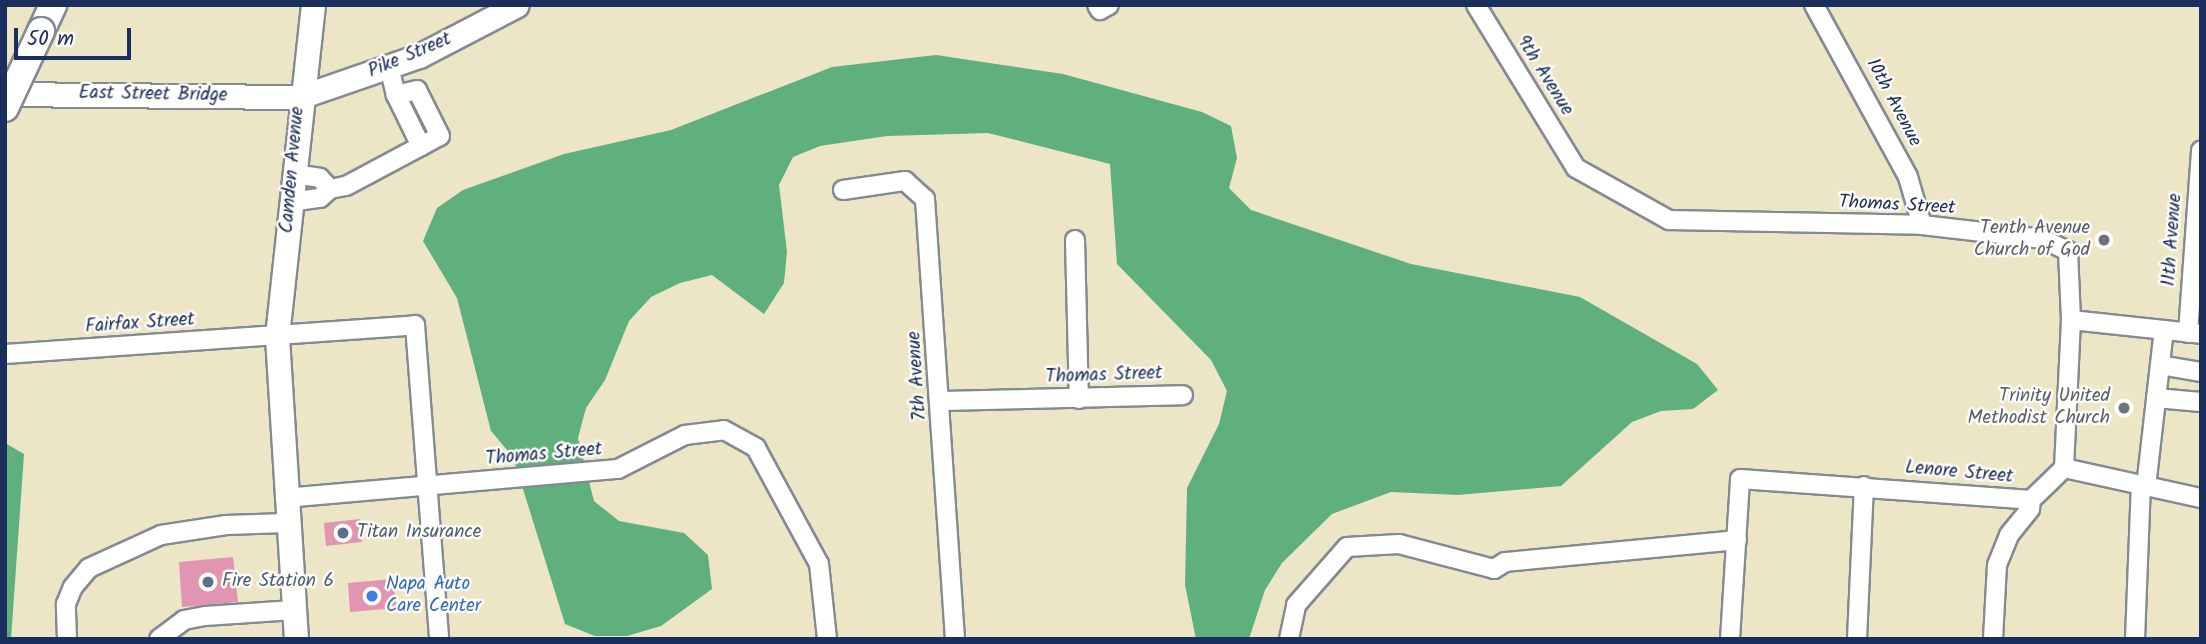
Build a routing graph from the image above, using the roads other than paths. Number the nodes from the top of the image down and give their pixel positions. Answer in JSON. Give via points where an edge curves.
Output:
{"nodes":[{"id":1,"x":53,"y":5,"type":"edge"},
{"id":2,"x":313,"y":5,"type":"edge"},
{"id":3,"x":517,"y":5,"type":"edge"},
{"id":4,"x":1476,"y":5,"type":"edge"},
{"id":5,"x":1814,"y":5,"type":"edge"},
{"id":6,"x":389,"y":67,"type":"junction"},
{"id":7,"x":5,"y":94,"type":"edge"},
{"id":8,"x":300,"y":97,"type":"junction"},
{"id":9,"x":5,"y":108,"type":"edge"},
{"id":10,"x":2201,"y":150,"type":"edge"},
{"id":11,"x":1576,"y":168,"type":"joint"},
{"id":12,"x":293,"y":174,"type":"junction"},
{"id":13,"x":330,"y":188,"type":"junction"},
{"id":14,"x":843,"y":190,"type":"dead end"},
{"id":15,"x":290,"y":202,"type":"junction"},
{"id":16,"x":1922,"y":225,"type":"junction"},
{"id":17,"x":1074,"y":240,"type":"dead end"},
{"id":18,"x":2071,"y":320,"type":"junction"},
{"id":19,"x":2164,"y":330,"type":"junction"},
{"id":20,"x":2194,"y":333,"type":"edge"},
{"id":21,"x":277,"y":336,"type":"junction"},
{"id":22,"x":5,"y":354,"type":"edge"},
{"id":23,"x":2160,"y":365,"type":"junction"},
{"id":24,"x":2201,"y":372,"type":"edge"},
{"id":25,"x":1183,"y":394,"type":"dead end"},
{"id":26,"x":2156,"y":398,"type":"junction"},
{"id":27,"x":1079,"y":399,"type":"junction"},
{"id":28,"x":942,"y":401,"type":"junction"},
{"id":29,"x":2201,"y":402,"type":"edge"},
{"id":30,"x":2064,"y":468,"type":"junction"},
{"id":31,"x":1864,"y":486,"type":"junction"},
{"id":32,"x":2144,"y":486,"type":"junction"},
{"id":33,"x":429,"y":487,"type":"junction"},
{"id":34,"x":285,"y":498,"type":"junction"},
{"id":35,"x":2201,"y":498,"type":"edge"},
{"id":36,"x":2031,"y":500,"type":"junction"},
{"id":37,"x":288,"y":523,"type":"junction"},
{"id":38,"x":1737,"y":540,"type":"junction"},
{"id":39,"x":294,"y":610,"type":"junction"},
{"id":40,"x":67,"y":639,"type":"edge"},
{"id":41,"x":159,"y":639,"type":"edge"},
{"id":42,"x":296,"y":639,"type":"edge"},
{"id":43,"x":439,"y":639,"type":"edge"},
{"id":44,"x":827,"y":639,"type":"edge"},
{"id":45,"x":955,"y":639,"type":"edge"},
{"id":46,"x":1289,"y":639,"type":"edge"},
{"id":47,"x":1731,"y":639,"type":"edge"},
{"id":48,"x":1857,"y":639,"type":"edge"},
{"id":49,"x":1993,"y":639,"type":"edge"},
{"id":50,"x":2134,"y":639,"type":"edge"}],
"edges":[{"from":1,"to":9,"type":"highway","bridge":true},
{"from":2,"to":8,"type":"main road","name":"Camden Avenue"},
{"from":3,"to":6,"type":"main road","name":"Pike Street"},
{"from":4,"to":11,"type":"street","name":"9th Avenue"},
{"from":5,"to":16,"type":"street","name":"10th Avenue","via":[[1908,177]]},
{"from":6,"to":8,"type":"main road","name":"Pike Street"},
{"from":6,"to":13,"type":"street","via":[[396,94],[421,146],[346,186]]},
{"from":7,"to":8,"type":"main road","name":"East Street Bridge"},
{"from":8,"to":12,"type":"main road","name":"Camden Avenue"},
{"from":10,"to":20,"type":"street","name":"11th Avenue"},
{"from":11,"to":16,"type":"street","name":"Thomas Street","via":[[1669,220]]},
{"from":12,"to":13,"type":"street","via":[[320,178]]},
{"from":12,"to":15,"type":"main road","name":"Camden Avenue"},
{"from":13,"to":15,"type":"street","via":[[320,198]]},
{"from":14,"to":28,"type":"street","name":"7th Avenue","via":[[905,181],[925,199]]},
{"from":15,"to":21,"type":"main road","name":"Camden Avenue"},
{"from":16,"to":18,"type":"street","name":"Thomas Street","via":[[2043,239],[2068,251]]},
{"from":17,"to":27,"type":"street"},
{"from":18,"to":19,"type":"street"},
{"from":18,"to":30,"type":"street"},
{"from":19,"to":20,"type":"street"},
{"from":19,"to":23,"type":"street"},
{"from":21,"to":22,"type":"street","name":"Fairfax Street"},
{"from":21,"to":33,"type":"street","via":[[415,326]]},
{"from":21,"to":34,"type":"main road","name":"Camden Avenue"},
{"from":23,"to":24,"type":"street"},
{"from":23,"to":26,"type":"street"},
{"from":25,"to":27,"type":"street","name":"Thomas Street"},
{"from":26,"to":29,"type":"street"},
{"from":26,"to":32,"type":"street"},
{"from":27,"to":28,"type":"street","name":"Thomas Street"},
{"from":28,"to":45,"type":"street","name":"7th Avenue"},
{"from":30,"to":32,"type":"street"},
{"from":30,"to":36,"type":"street","name":"Lenore Street"},
{"from":31,"to":36,"type":"street","name":"Lenore Street"},
{"from":31,"to":38,"type":"street","name":"Lenore Street","via":[[1740,479]]},
{"from":31,"to":48,"type":"street"},
{"from":32,"to":35,"type":"street"},
{"from":32,"to":50,"type":"street"},
{"from":33,"to":34,"type":"street","name":"Thomas Street"},
{"from":33,"to":43,"type":"street"},
{"from":33,"to":44,"type":"street","name":"Thomas Street","via":[[618,469],[685,435],[724,430],[756,448],[820,564]]},
{"from":34,"to":37,"type":"main road","name":"Camden Avenue"},
{"from":36,"to":49,"type":"street","via":[[2030,509],[2008,535],[1997,565]]},
{"from":37,"to":39,"type":"main road","name":"Camden Avenue"},
{"from":37,"to":40,"type":"street","via":[[226,525],[161,536],[89,568],[66,604]]},
{"from":38,"to":46,"type":"street","via":[[1505,562],[1494,569],[1399,544],[1347,547],[1296,605]]},
{"from":38,"to":47,"type":"street"},
{"from":39,"to":41,"type":"street","via":[[184,620]]},
{"from":39,"to":42,"type":"main road","name":"Camden Avenue"}]}
